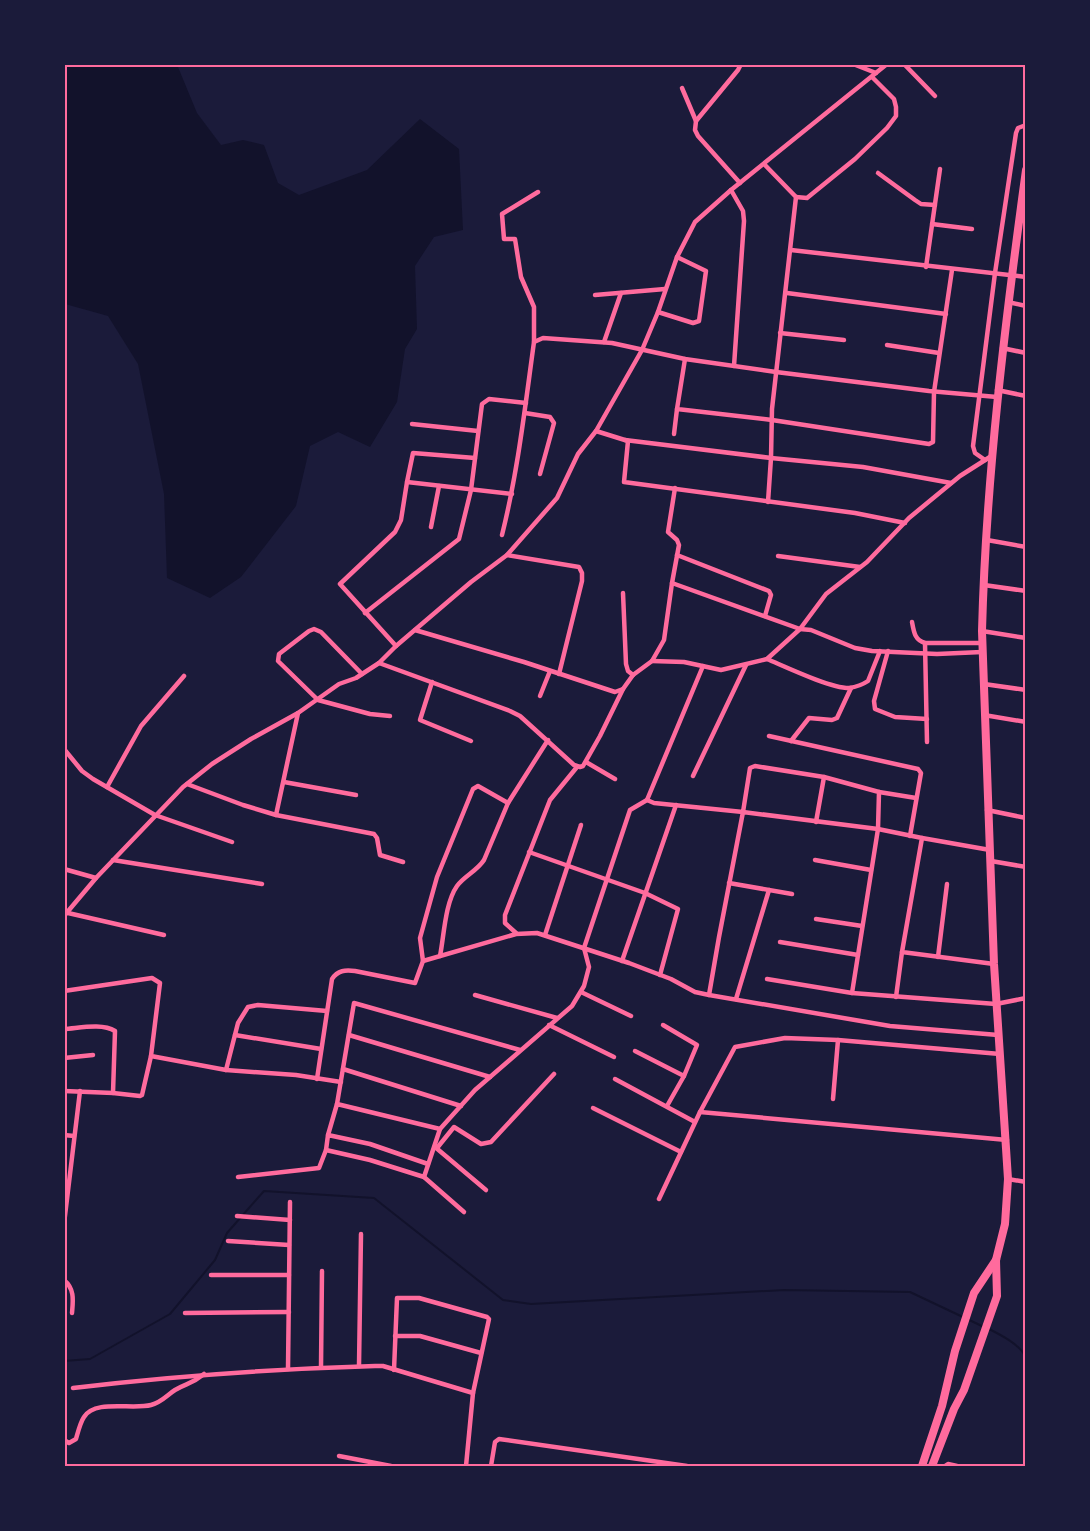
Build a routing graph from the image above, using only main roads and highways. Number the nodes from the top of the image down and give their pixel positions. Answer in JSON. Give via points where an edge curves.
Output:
{"nodes":[{"id":1,"x":1026,"y":170,"type":"edge"},
{"id":2,"x":996,"y":1260,"type":"junction"},
{"id":3,"x":942,"y":1406,"type":"junction"},
{"id":4,"x":954,"y":1409,"type":"junction"},
{"id":5,"x":922,"y":1467,"type":"edge"},
{"id":6,"x":932,"y":1467,"type":"edge"}],
"edges":[{"from":1,"to":2,"type":"highway","via":[[997,393],[983,585],[987,810],[1008,1179],[1005,1224]]},
{"from":2,"to":3,"type":"highway","via":[[974,1293]]},
{"from":2,"to":4,"type":"highway","via":[[997,1296]]},
{"from":3,"to":4,"type":"highway"},
{"from":3,"to":5,"type":"highway"},
{"from":4,"to":6,"type":"highway"}]}
